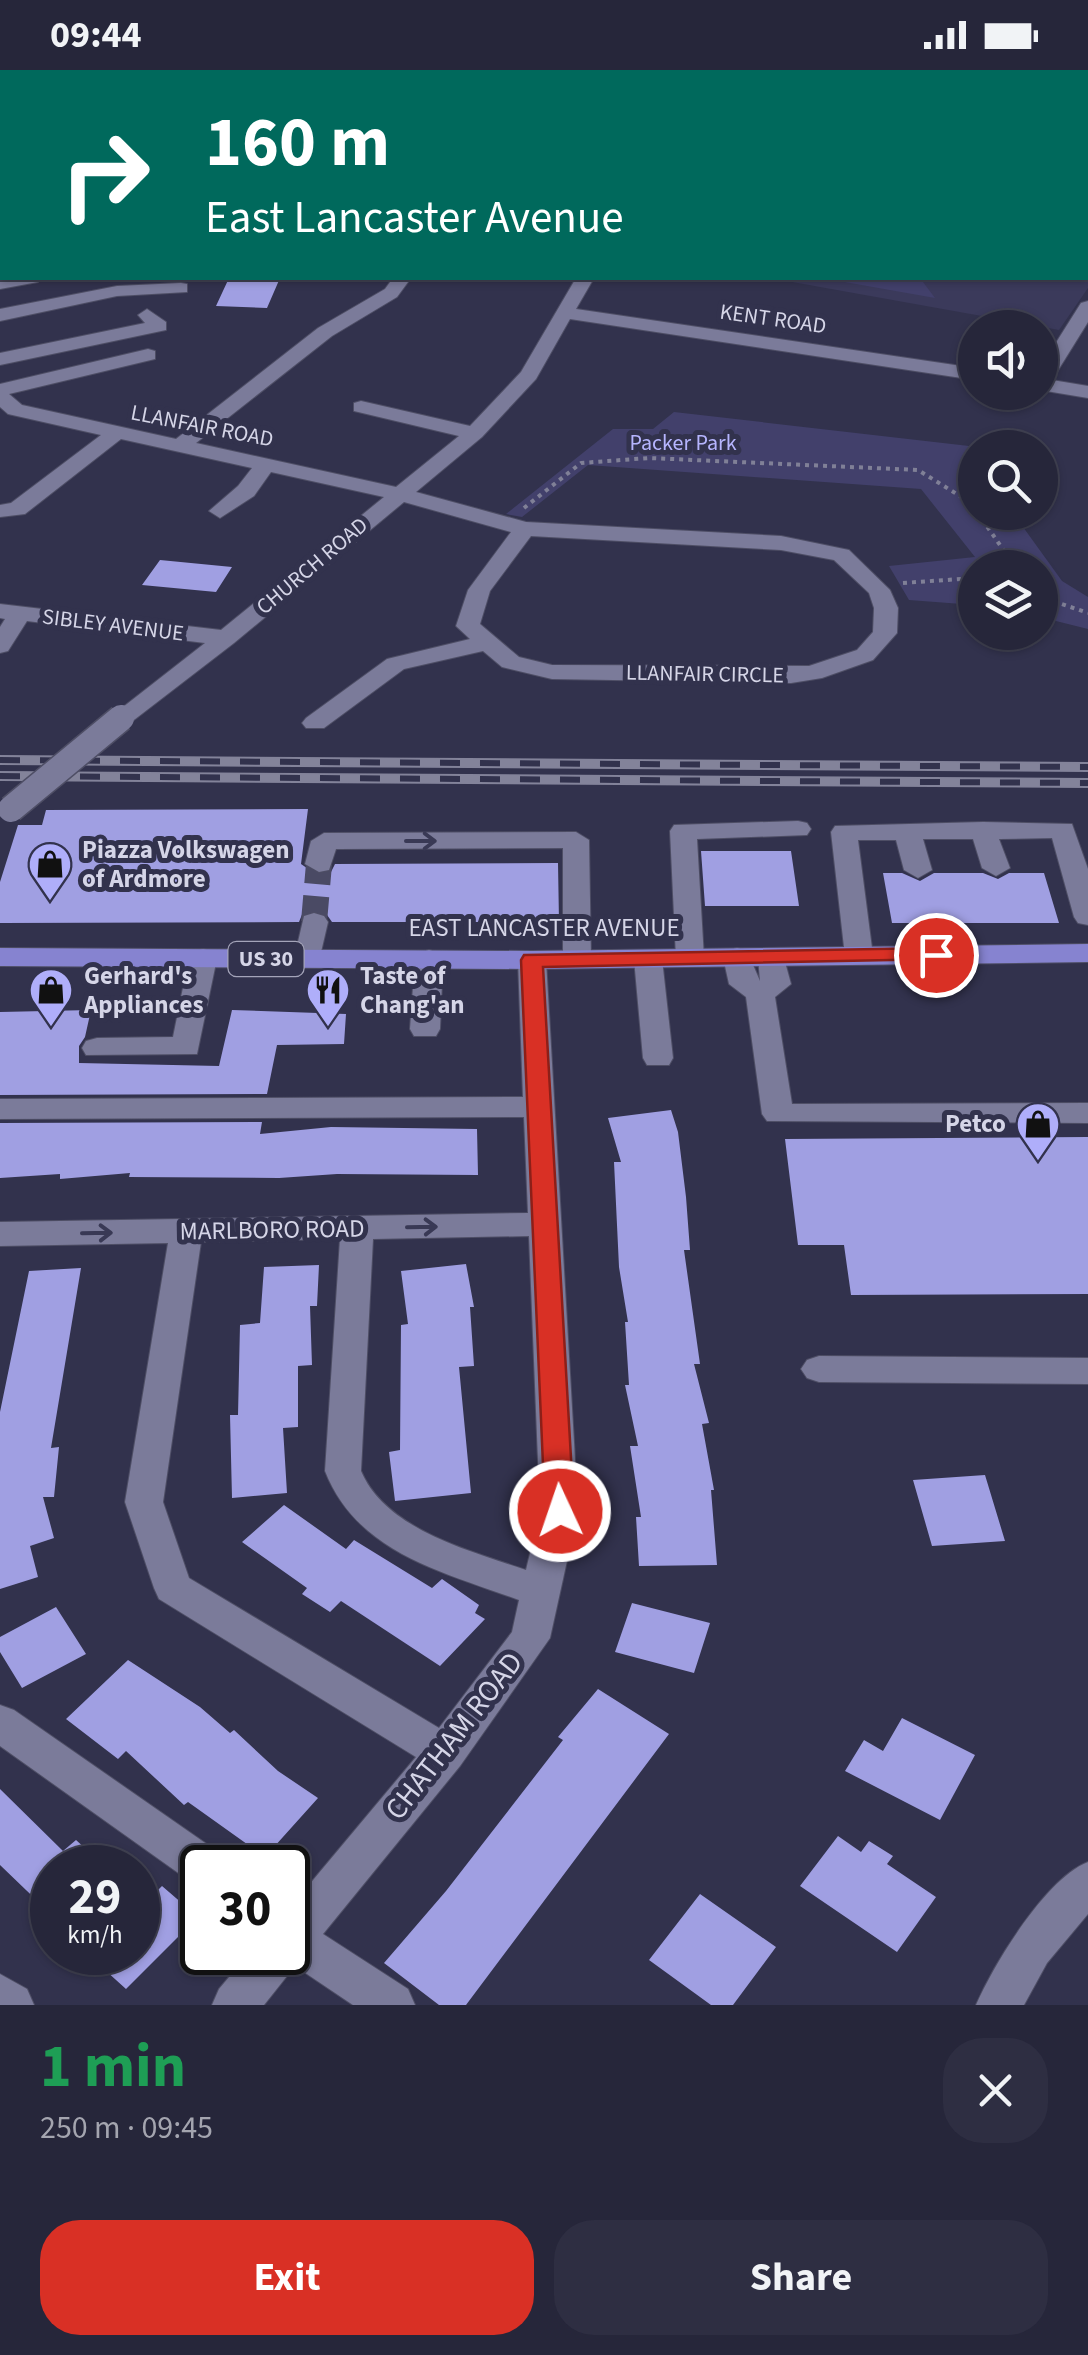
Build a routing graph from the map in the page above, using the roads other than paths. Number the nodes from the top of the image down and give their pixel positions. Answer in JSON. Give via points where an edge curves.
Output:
{"nodes":[{"id":1,"x":401,"y":280,"type":"edge"},
{"id":2,"x":584,"y":280,"type":"edge"},
{"id":3,"x":181,"y":288,"type":"dead end"},
{"id":4,"x":1088,"y":307,"type":"edge"},
{"id":5,"x":565,"y":314,"type":"junction"},
{"id":6,"x":0,"y":315,"type":"edge"},
{"id":7,"x":147,"y":315,"type":"dead end"},
{"id":8,"x":124,"y":338,"type":"dead end"},
{"id":9,"x":148,"y":354,"type":"dead end"},
{"id":10,"x":1058,"y":355,"type":"edge"},
{"id":11,"x":0,"y":359,"type":"edge"},
{"id":12,"x":0,"y":370,"type":"edge"},
{"id":13,"x":958,"y":372,"type":"edge"},
{"id":14,"x":1058,"y":387,"type":"edge"},
{"id":15,"x":1088,"y":392,"type":"edge"},
{"id":16,"x":3,"y":405,"type":"edge"},
{"id":17,"x":360,"y":407,"type":"dead end"},
{"id":18,"x":474,"y":433,"type":"junction"},
{"id":19,"x":115,"y":434,"type":"junction"},
{"id":20,"x":181,"y":445,"type":"junction"},
{"id":21,"x":266,"y":464,"type":"junction"},
{"id":22,"x":399,"y":494,"type":"junction"},
{"id":23,"x":220,"y":510,"type":"dead end"},
{"id":24,"x":2,"y":511,"type":"dead end"},
{"id":25,"x":516,"y":526,"type":"junction"},
{"id":26,"x":10,"y":612,"type":"edge"},
{"id":27,"x":226,"y":638,"type":"junction"},
{"id":28,"x":485,"y":643,"type":"junction"},
{"id":29,"x":0,"y":646,"type":"edge"},
{"id":30,"x":315,"y":723,"type":"dead end"},
{"id":31,"x":6,"y":815,"type":"edge"},
{"id":32,"x":798,"y":830,"type":"dead end"},
{"id":33,"x":983,"y":830,"type":"junction"},
{"id":34,"x":907,"y":831,"type":"junction"},
{"id":35,"x":319,"y":864,"type":"dead end"},
{"id":36,"x":996,"y":868,"type":"dead end"},
{"id":37,"x":918,"y":870,"type":"dead end"},
{"id":38,"x":1088,"y":917,"type":"edge"},
{"id":39,"x":314,"y":922,"type":"tunnel mouth"},
{"id":40,"x":1088,"y":953,"type":"edge"},
{"id":41,"x":859,"y":956,"type":"junction"},
{"id":42,"x":0,"y":957,"type":"edge"},
{"id":43,"x":737,"y":957,"type":"junction"},
{"id":44,"x":772,"y":957,"type":"junction"},
{"id":45,"x":203,"y":958,"type":"junction"},
{"id":46,"x":648,"y":958,"type":"junction"},
{"id":47,"x":690,"y":958,"type":"junction"},
{"id":48,"x":308,"y":959,"type":"junction"},
{"id":49,"x":429,"y":959,"type":"junction"},
{"id":50,"x":578,"y":959,"type":"junction"},
{"id":51,"x":532,"y":960,"type":"junction"},
{"id":52,"x":760,"y":994,"type":"junction"},
{"id":53,"x":425,"y":1029,"type":"dead end"},
{"id":54,"x":97,"y":1048,"type":"dead end"},
{"id":55,"x":658,"y":1058,"type":"dead end"},
{"id":56,"x":538,"y":1107,"type":"junction"},
{"id":57,"x":0,"y":1109,"type":"edge"},
{"id":58,"x":1088,"y":1113,"type":"edge"},
{"id":59,"x":544,"y":1224,"type":"junction"},
{"id":60,"x":357,"y":1228,"type":"junction"},
{"id":61,"x":186,"y":1232,"type":"junction"},
{"id":62,"x":0,"y":1235,"type":"edge"},
{"id":63,"x":819,"y":1369,"type":"dead end"},
{"id":64,"x":1088,"y":1371,"type":"edge"},
{"id":65,"x":541,"y":1591,"type":"junction"},
{"id":66,"x":0,"y":1724,"type":"edge"},
{"id":67,"x":444,"y":1752,"type":"junction"},
{"id":68,"x":180,"y":1850,"type":"edge"},
{"id":69,"x":1088,"y":1882,"type":"edge"},
{"id":70,"x":310,"y":1913,"type":"edge"},
{"id":71,"x":310,"y":1956,"type":"edge"},
{"id":72,"x":260,"y":1975,"type":"edge"},
{"id":73,"x":0,"y":1996,"type":"edge"},
{"id":74,"x":11,"y":2005,"type":"edge"},
{"id":75,"x":236,"y":2005,"type":"edge"},
{"id":76,"x":392,"y":2005,"type":"edge"},
{"id":77,"x":998,"y":2005,"type":"edge"}],
"edges":[{"from":1,"to":20,"type":"street"},
{"from":2,"to":5,"type":"street","name":"CHURCH ROAD"},
{"from":3,"to":6,"type":"street","via":[[118,291]]},
{"from":4,"to":10,"type":"street"},
{"from":5,"to":13,"type":"street","name":"KENT ROAD"},
{"from":5,"to":18,"type":"street","name":"CHURCH ROAD","via":[[528,375]]},
{"from":7,"to":11,"type":"street","via":[[159,326]]},
{"from":8,"to":12,"type":"street"},
{"from":9,"to":16,"type":"street"},
{"from":14,"to":15,"type":"street"},
{"from":16,"to":19,"type":"street","name":"LLANFAIR ROAD"},
{"from":17,"to":18,"type":"street"},
{"from":18,"to":22,"type":"street","name":"CHURCH ROAD"},
{"from":19,"to":20,"type":"street","name":"LLANFAIR ROAD"},
{"from":19,"to":24,"type":"street","via":[[17,509]]},
{"from":20,"to":21,"type":"street","name":"LLANFAIR ROAD"},
{"from":21,"to":22,"type":"street","name":"LLANFAIR ROAD"},
{"from":21,"to":23,"type":"street"},
{"from":22,"to":25,"type":"street"},
{"from":22,"to":27,"type":"street","name":"CHURCH ROAD"},
{"from":25,"to":28,"type":"street","via":[[468,626]]},
{"from":25,"to":28,"type":"street","name":"LLANFAIR CIRCLE","via":[[812,547],[841,555],[874,585],[886,608],[885,633],[865,655],[812,674],[552,672],[511,662]]},
{"from":26,"to":27,"type":"street","name":"SIBLEY AVENUE"},
{"from":26,"to":29,"type":"street"},
{"from":27,"to":31,"type":"street","name":"CHURCH ROAD","bridge":true},
{"from":28,"to":30,"type":"street","via":[[396,664]]},
{"from":32,"to":47,"type":"street","via":[[683,831]]},
{"from":33,"to":34,"type":"street"},
{"from":33,"to":36,"type":"street"},
{"from":33,"to":38,"type":"street","via":[[1063,830]]},
{"from":34,"to":37,"type":"street"},
{"from":34,"to":41,"type":"street","via":[[844,832]]},
{"from":35,"to":50,"type":"street","one_way":true,"via":[[324,841],[576,840]]},
{"from":39,"to":48,"type":"street"},
{"from":40,"to":41,"type":"highway","name":"EAST LANCASTER AVENUE","number":"US 30"},
{"from":41,"to":44,"type":"highway","name":"EAST LANCASTER AVENUE","number":"US 30"},
{"from":42,"to":45,"type":"highway","name":"EAST LANCASTER AVENUE","number":"US 30"},
{"from":43,"to":44,"type":"highway","name":"EAST LANCASTER AVENUE","number":"US 30"},
{"from":43,"to":47,"type":"highway","name":"EAST LANCASTER AVENUE","number":"US 30"},
{"from":43,"to":52,"type":"street","via":[[744,984]]},
{"from":44,"to":52,"type":"street","via":[[776,984]]},
{"from":45,"to":48,"type":"highway","name":"EAST LANCASTER AVENUE","number":"US 30"},
{"from":45,"to":54,"type":"street","via":[[186,1048]]},
{"from":46,"to":47,"type":"highway","name":"EAST LANCASTER AVENUE","number":"US 30"},
{"from":46,"to":50,"type":"highway","name":"EAST LANCASTER AVENUE","number":"US 30"},
{"from":46,"to":55,"type":"street"},
{"from":48,"to":49,"type":"highway","name":"EAST LANCASTER AVENUE","number":"US 30"},
{"from":49,"to":51,"type":"highway","name":"EAST LANCASTER AVENUE","number":"US 30"},
{"from":49,"to":53,"type":"street"},
{"from":50,"to":51,"type":"highway","name":"EAST LANCASTER AVENUE","number":"US 30"},
{"from":51,"to":56,"type":"street","name":"CHATHAM ROAD"},
{"from":52,"to":58,"type":"street","via":[[778,1114]]},
{"from":56,"to":57,"type":"street"},
{"from":56,"to":59,"type":"street","name":"CHATHAM ROAD"},
{"from":60,"to":59,"type":"street","name":"MARLBORO ROAD","one_way":true},
{"from":59,"to":65,"type":"street","name":"CHATHAM ROAD","via":[[560,1511]]},
{"from":60,"to":61,"type":"street","name":"MARLBORO ROAD"},
{"from":60,"to":65,"type":"street","via":[[346,1490],[376,1520],[429,1548]]},
{"from":62,"to":61,"type":"street","name":"MARLBORO ROAD","one_way":true},
{"from":61,"to":67,"type":"street","via":[[144,1502],[174,1588]]},
{"from":63,"to":64,"type":"street"},
{"from":65,"to":67,"type":"street","name":"CHATHAM ROAD","via":[[530,1638]]},
{"from":66,"to":68,"type":"street"},
{"from":67,"to":70,"type":"street","name":"CHATHAM ROAD"},
{"from":69,"to":77,"type":"street","via":[[1031,1948]]},
{"from":71,"to":76,"type":"street"},
{"from":72,"to":75,"type":"street","name":"CHATHAM ROAD"},
{"from":73,"to":74,"type":"street"}]}
